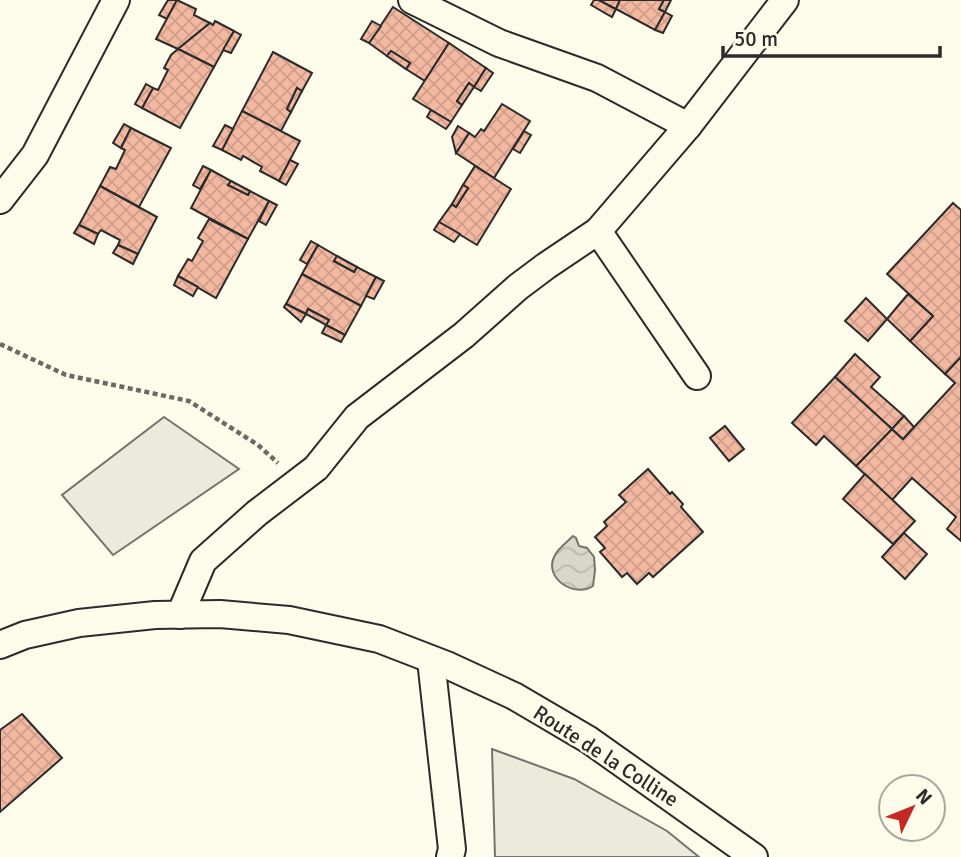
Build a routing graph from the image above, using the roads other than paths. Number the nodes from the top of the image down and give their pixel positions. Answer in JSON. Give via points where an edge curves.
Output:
{"nodes":[{"id":1,"x":116,"y":0,"type":"edge"},
{"id":2,"x":412,"y":0,"type":"edge"},
{"id":3,"x":785,"y":0,"type":"edge"},
{"id":4,"x":688,"y":126,"type":"junction"},
{"id":5,"x":0,"y":200,"type":"edge"},
{"id":6,"x":598,"y":232,"type":"junction"},
{"id":7,"x":697,"y":376,"type":"dead end"},
{"id":8,"x":180,"y":615,"type":"junction"},
{"id":9,"x":0,"y":645,"type":"edge"},
{"id":10,"x":431,"y":660,"type":"junction"},
{"id":11,"x":450,"y":857,"type":"edge"},
{"id":12,"x":754,"y":857,"type":"edge"}],
"edges":[{"from":1,"to":5,"type":"street","via":[[35,155]]},
{"from":2,"to":4,"type":"street","via":[[499,43],[597,78]]},
{"from":3,"to":4,"type":"street"},
{"from":4,"to":6,"type":"street"},
{"from":6,"to":7,"type":"street"},
{"from":6,"to":8,"type":"street","via":[[518,287],[357,417],[316,468],[202,561]]},
{"from":8,"to":9,"type":"street","name":"Route de la Colline","via":[[79,623]]},
{"from":8,"to":10,"type":"street","name":"Route de la Colline","via":[[289,620],[379,639]]},
{"from":10,"to":11,"type":"street"},
{"from":10,"to":12,"type":"street","name":"Route de la Colline","via":[[514,696],[589,740]]}]}
